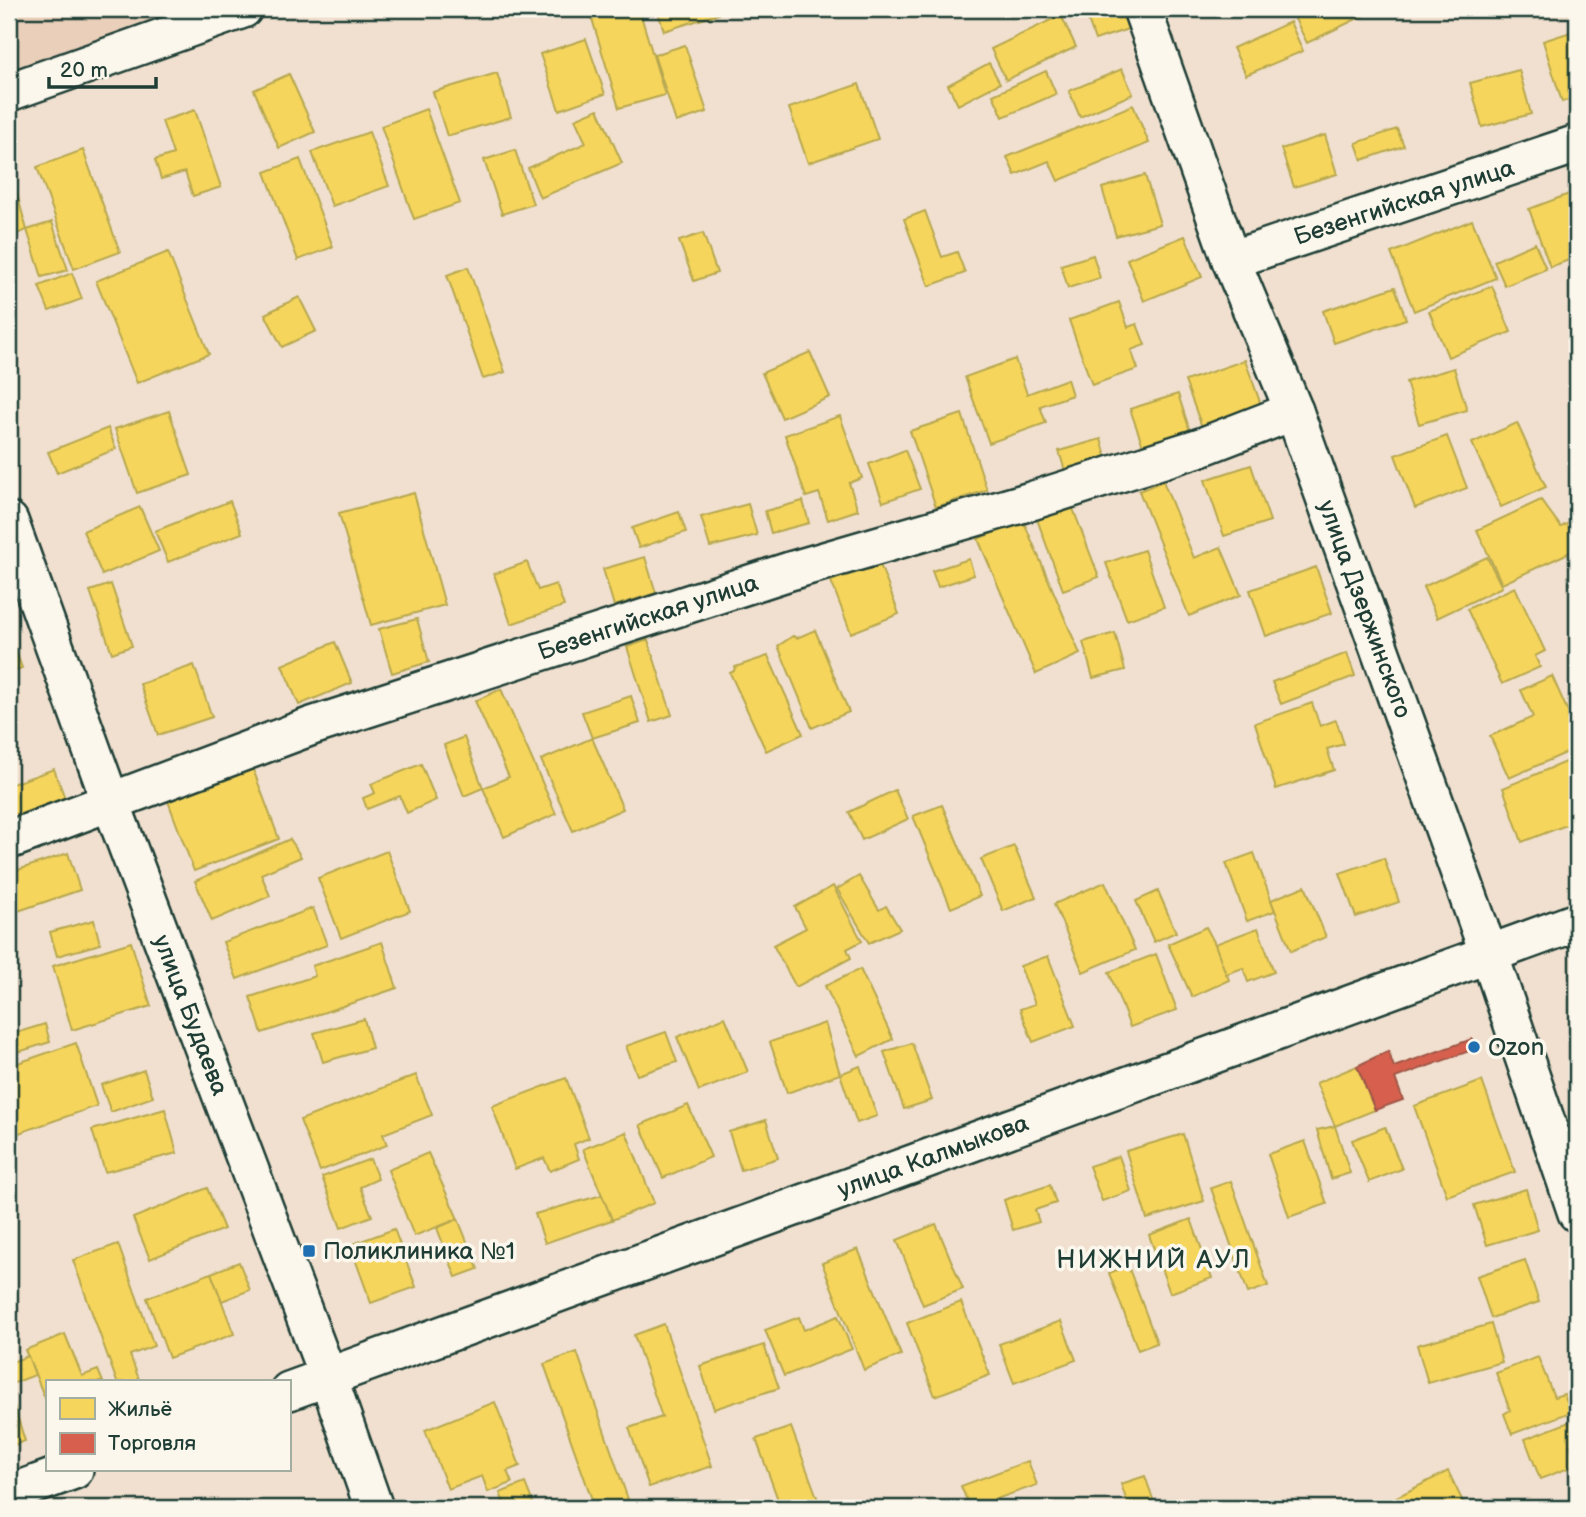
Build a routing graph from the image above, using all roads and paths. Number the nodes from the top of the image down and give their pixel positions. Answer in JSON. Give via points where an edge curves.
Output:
{"nodes":[{"id":1,"x":243,"y":9,"type":"edge"},
{"id":2,"x":1142,"y":9,"type":"edge"},
{"id":3,"x":9,"y":92,"type":"edge"},
{"id":4,"x":1577,"y":144,"type":"edge"},
{"id":5,"x":1231,"y":260,"type":"junction"},
{"id":6,"x":1294,"y":411,"type":"junction"},
{"id":7,"x":9,"y":521,"type":"edge"},
{"id":8,"x":111,"y":803,"type":"junction"},
{"id":9,"x":9,"y":840,"type":"edge"},
{"id":10,"x":1577,"y":922,"type":"edge"},
{"id":11,"x":1489,"y":954,"type":"junction"},
{"id":12,"x":1577,"y":1213,"type":"edge"},
{"id":13,"x":328,"y":1377,"type":"junction"},
{"id":14,"x":290,"y":1391,"type":"edge"},
{"id":15,"x":69,"y":1472,"type":"edge"},
{"id":16,"x":9,"y":1494,"type":"edge"},
{"id":17,"x":373,"y":1508,"type":"edge"}],
"edges":[{"from":1,"to":3,"type":"street"},
{"from":2,"to":5,"type":"street","name":"улица Дзержинского"},
{"from":4,"to":5,"type":"street","name":"Безенгийская улица"},
{"from":5,"to":6,"type":"street","name":"улица Дзержинского"},
{"from":6,"to":8,"type":"street","name":"Безенгийская улица","via":[[1188,451],[790,571],[312,726]]},
{"from":6,"to":11,"type":"street","name":"улица Дзержинского"},
{"from":7,"to":8,"type":"street","name":"улица Будаева"},
{"from":8,"to":9,"type":"street","name":"Безенгийская улица"},
{"from":8,"to":13,"type":"street","name":"улица Будаева"},
{"from":10,"to":11,"type":"street","name":"улица Калмыкова"},
{"from":11,"to":12,"type":"street","name":"улица Дзержинского"},
{"from":11,"to":13,"type":"street","name":"улица Калмыкова"},
{"from":13,"to":14,"type":"street","name":"улица Калмыкова"},
{"from":13,"to":17,"type":"street","name":"улица Будаева"},
{"from":15,"to":16,"type":"street"}]}
